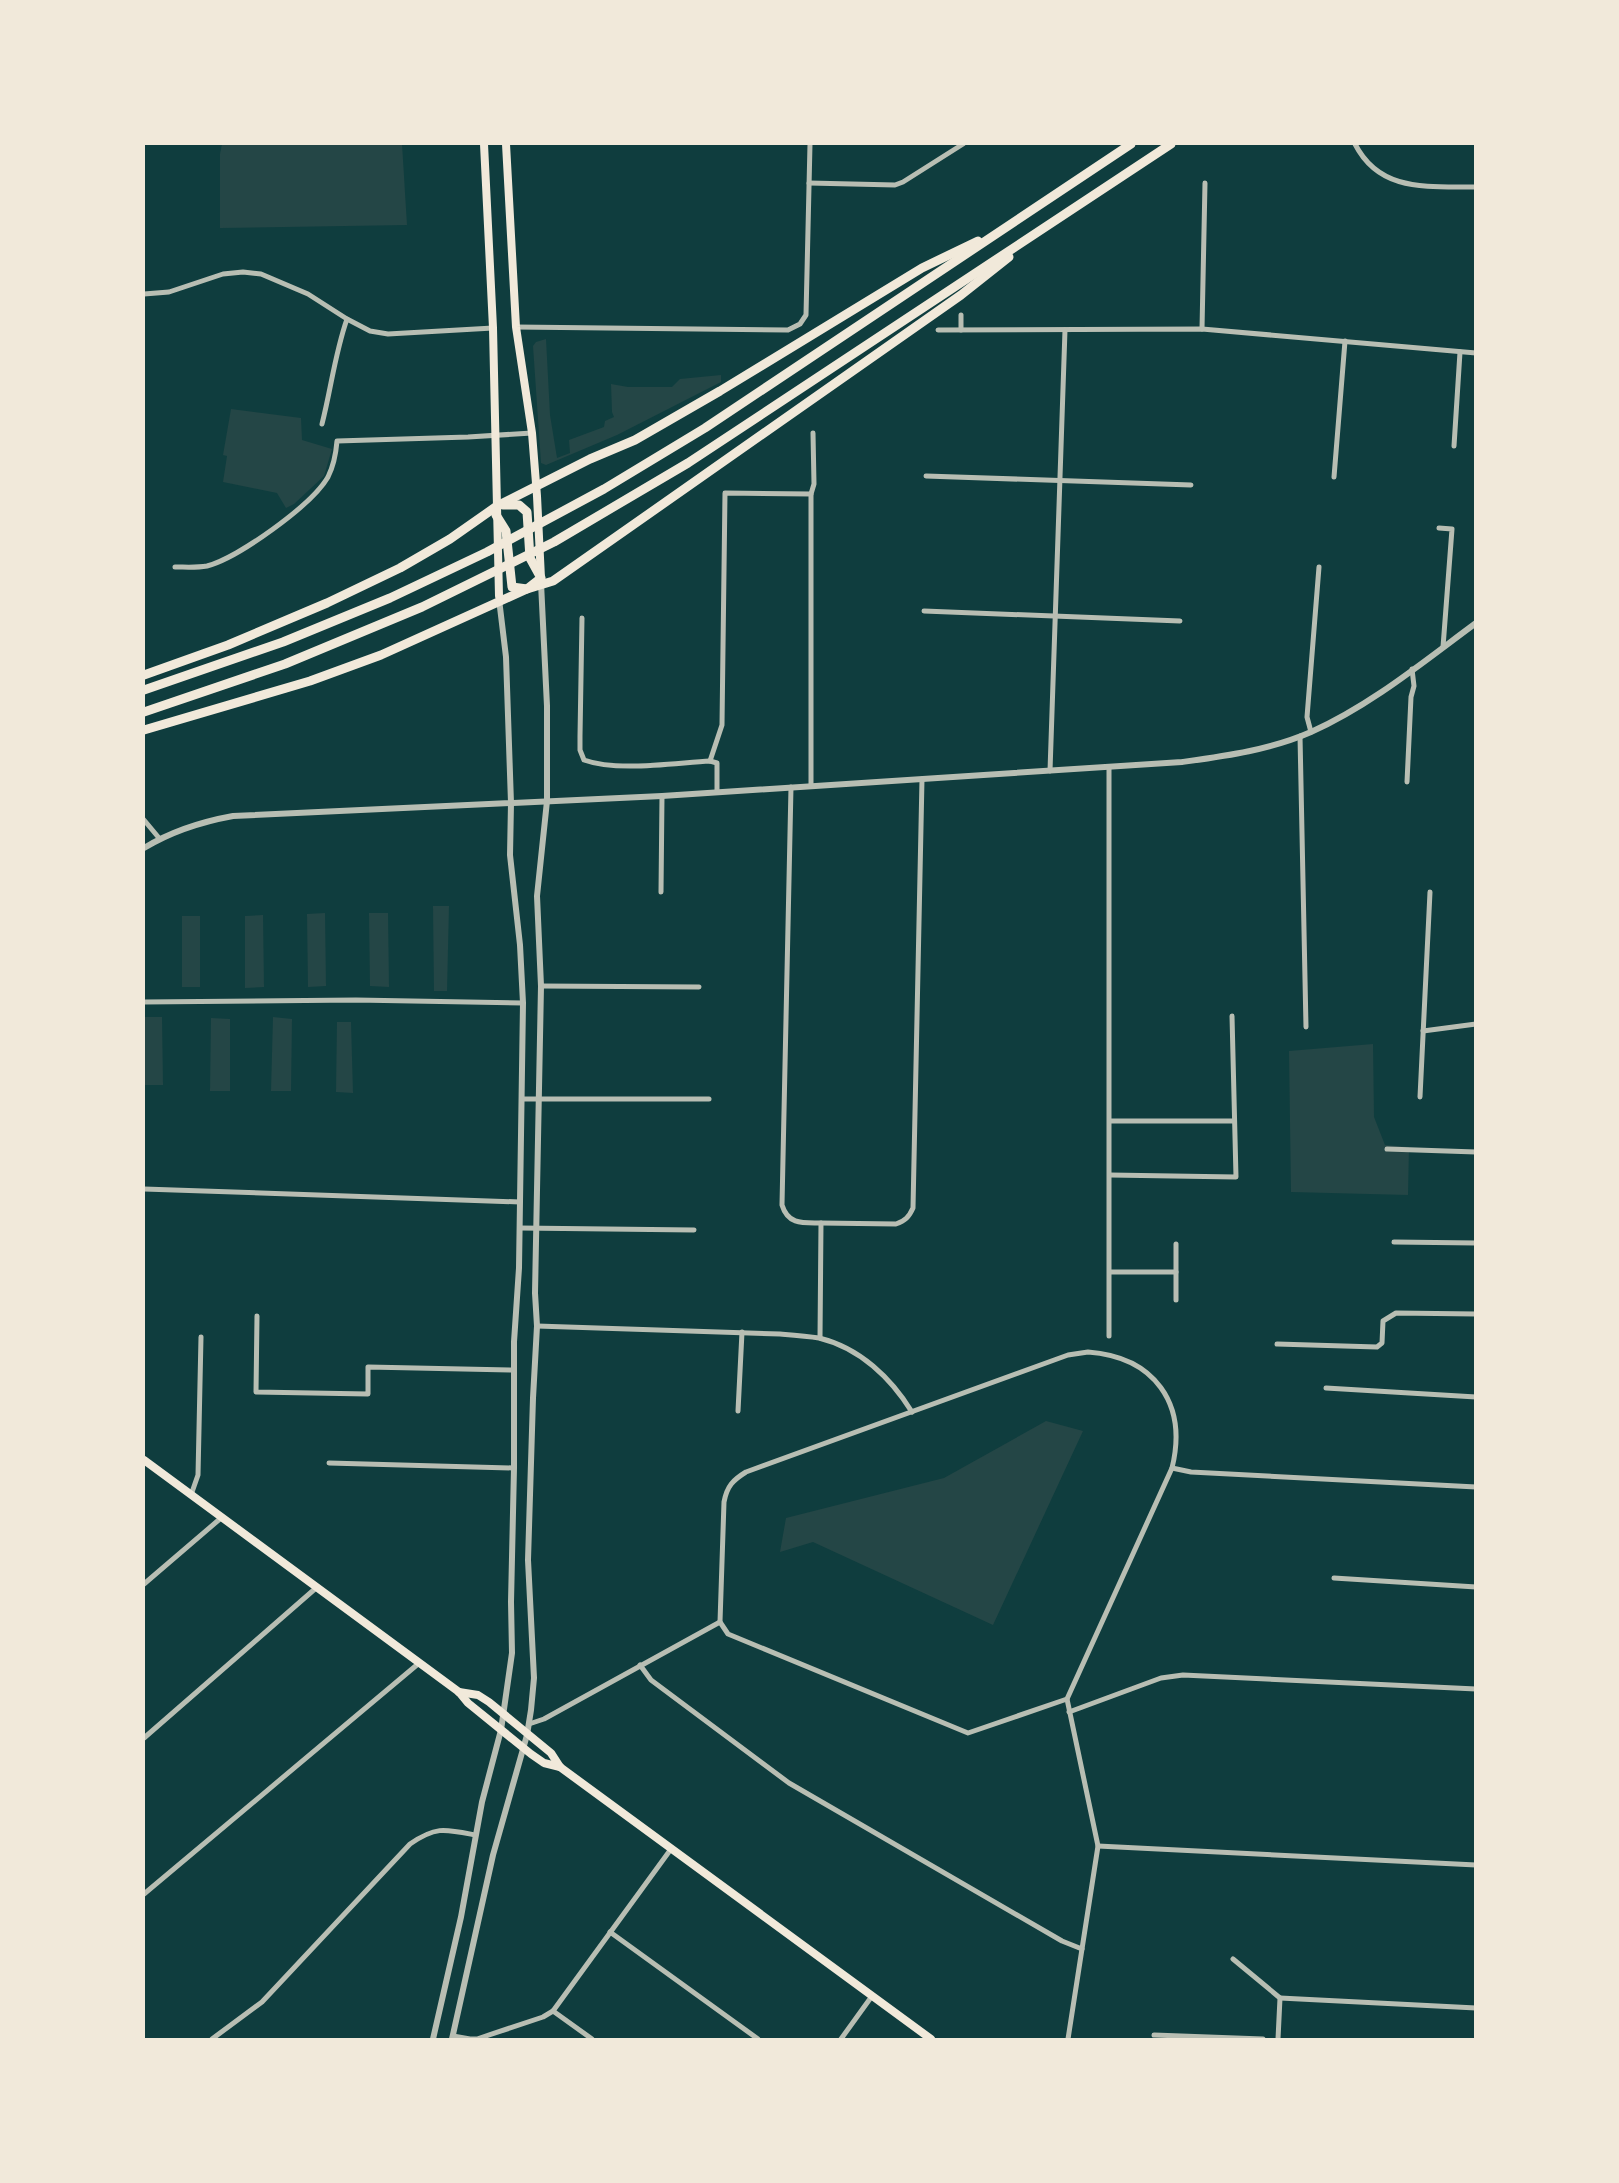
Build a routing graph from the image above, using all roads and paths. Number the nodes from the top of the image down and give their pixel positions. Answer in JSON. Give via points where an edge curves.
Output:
{"nodes":[{"id":1,"x":484,"y":144,"type":"edge"},
{"id":2,"x":506,"y":144,"type":"edge"},
{"id":3,"x":810,"y":144,"type":"edge"},
{"id":4,"x":961,"y":144,"type":"edge"},
{"id":5,"x":1131,"y":144,"type":"edge"},
{"id":6,"x":1171,"y":144,"type":"edge"},
{"id":7,"x":1355,"y":144,"type":"edge"},
{"id":8,"x":809,"y":183,"type":"junction"},
{"id":9,"x":1205,"y":183,"type":"dead end"},
{"id":10,"x":1475,"y":187,"type":"edge"},
{"id":11,"x":1051,"y":222,"type":"junction"},
{"id":12,"x":1007,"y":228,"type":"junction"},
{"id":13,"x":144,"y":294,"type":"edge"},
{"id":14,"x":961,"y":315,"type":"dead end"},
{"id":15,"x":347,"y":319,"type":"junction"},
{"id":16,"x":516,"y":327,"type":"junction"},
{"id":17,"x":493,"y":328,"type":"junction"},
{"id":18,"x":1202,"y":329,"type":"junction"},
{"id":19,"x":937,"y":330,"type":"dead end"},
{"id":20,"x":961,"y":330,"type":"junction"},
{"id":21,"x":1065,"y":330,"type":"junction"},
{"id":22,"x":1345,"y":341,"type":"junction"},
{"id":23,"x":1460,"y":352,"type":"junction"},
{"id":24,"x":1475,"y":353,"type":"edge"},
{"id":25,"x":321,"y":424,"type":"dead end"},
{"id":26,"x":532,"y":433,"type":"junction"},
{"id":27,"x":813,"y":433,"type":"dead end"},
{"id":28,"x":496,"y":436,"type":"junction"},
{"id":29,"x":1454,"y":446,"type":"dead end"},
{"id":30,"x":926,"y":476,"type":"dead end"},
{"id":31,"x":1335,"y":477,"type":"dead end"},
{"id":32,"x":1060,"y":480,"type":"junction"},
{"id":33,"x":1191,"y":485,"type":"dead end"},
{"id":34,"x":537,"y":491,"type":"junction"},
{"id":35,"x":811,"y":494,"type":"junction"},
{"id":36,"x":496,"y":511,"type":"junction"},
{"id":37,"x":1439,"y":528,"type":"dead end"},
{"id":38,"x":1320,"y":566,"type":"dead end"},
{"id":39,"x":175,"y":567,"type":"dead end"},
{"id":40,"x":541,"y":582,"type":"junction"},
{"id":41,"x":527,"y":589,"type":"junction"},
{"id":42,"x":499,"y":599,"type":"junction"},
{"id":43,"x":924,"y":611,"type":"dead end"},
{"id":44,"x":1055,"y":616,"type":"junction"},
{"id":45,"x":582,"y":618,"type":"dead end"},
{"id":46,"x":1180,"y":621,"type":"dead end"},
{"id":47,"x":1475,"y":623,"type":"edge"},
{"id":48,"x":1443,"y":647,"type":"junction"},
{"id":49,"x":1412,"y":669,"type":"junction"},
{"id":50,"x":144,"y":675,"type":"edge"},
{"id":51,"x":144,"y":690,"type":"edge"},
{"id":52,"x":144,"y":712,"type":"edge"},
{"id":53,"x":144,"y":730,"type":"edge"},
{"id":54,"x":1311,"y":732,"type":"junction"},
{"id":55,"x":1300,"y":736,"type":"junction"},
{"id":56,"x":710,"y":761,"type":"junction"},
{"id":57,"x":1110,"y":767,"type":"junction"},
{"id":58,"x":1050,"y":771,"type":"junction"},
{"id":59,"x":922,"y":779,"type":"junction"},
{"id":60,"x":1407,"y":782,"type":"dead end"},
{"id":61,"x":811,"y":786,"type":"junction"},
{"id":62,"x":790,"y":787,"type":"junction"},
{"id":63,"x":717,"y":792,"type":"junction"},
{"id":64,"x":662,"y":796,"type":"junction"},
{"id":65,"x":547,"y":801,"type":"junction"},
{"id":66,"x":511,"y":803,"type":"junction"},
{"id":67,"x":144,"y":820,"type":"edge"},
{"id":68,"x":159,"y":838,"type":"junction"},
{"id":69,"x":144,"y":848,"type":"edge"},
{"id":70,"x":661,"y":892,"type":"dead end"},
{"id":71,"x":1430,"y":892,"type":"dead end"},
{"id":72,"x":541,"y":986,"type":"junction"},
{"id":73,"x":699,"y":987,"type":"dead end"},
{"id":74,"x":144,"y":1002,"type":"edge"},
{"id":75,"x":523,"y":1003,"type":"junction"},
{"id":76,"x":1233,"y":1016,"type":"dead end"},
{"id":77,"x":1475,"y":1024,"type":"edge"},
{"id":78,"x":1307,"y":1027,"type":"dead end"},
{"id":79,"x":1423,"y":1031,"type":"junction"},
{"id":80,"x":1420,"y":1097,"type":"dead end"},
{"id":81,"x":523,"y":1099,"type":"junction"},
{"id":82,"x":538,"y":1099,"type":"junction"},
{"id":83,"x":709,"y":1100,"type":"dead end"},
{"id":84,"x":1110,"y":1121,"type":"junction"},
{"id":85,"x":1234,"y":1121,"type":"junction"},
{"id":86,"x":1387,"y":1149,"type":"dead end"},
{"id":87,"x":1475,"y":1152,"type":"edge"},
{"id":88,"x":1110,"y":1175,"type":"junction"},
{"id":89,"x":144,"y":1189,"type":"edge"},
{"id":90,"x":520,"y":1202,"type":"junction"},
{"id":91,"x":821,"y":1223,"type":"junction"},
{"id":92,"x":520,"y":1228,"type":"junction"},
{"id":93,"x":536,"y":1228,"type":"junction"},
{"id":94,"x":694,"y":1230,"type":"dead end"},
{"id":95,"x":1394,"y":1242,"type":"dead end"},
{"id":96,"x":1475,"y":1243,"type":"edge"},
{"id":97,"x":1176,"y":1244,"type":"dead end"},
{"id":98,"x":1110,"y":1272,"type":"junction"},
{"id":99,"x":1176,"y":1272,"type":"junction"},
{"id":100,"x":1176,"y":1300,"type":"dead end"},
{"id":101,"x":1475,"y":1314,"type":"edge"},
{"id":102,"x":257,"y":1316,"type":"dead end"},
{"id":103,"x":537,"y":1325,"type":"junction"},
{"id":104,"x":742,"y":1332,"type":"junction"},
{"id":105,"x":1110,"y":1336,"type":"dead end"},
{"id":106,"x":201,"y":1337,"type":"dead end"},
{"id":107,"x":820,"y":1338,"type":"junction"},
{"id":108,"x":1278,"y":1345,"type":"dead end"},
{"id":109,"x":513,"y":1370,"type":"junction"},
{"id":110,"x":1326,"y":1388,"type":"dead end"},
{"id":111,"x":1475,"y":1397,"type":"edge"},
{"id":112,"x":738,"y":1412,"type":"dead end"},
{"id":113,"x":912,"y":1412,"type":"junction"},
{"id":114,"x":144,"y":1460,"type":"edge"},
{"id":115,"x":329,"y":1463,"type":"dead end"},
{"id":116,"x":514,"y":1468,"type":"junction"},
{"id":117,"x":1172,"y":1468,"type":"junction"},
{"id":118,"x":1475,"y":1487,"type":"edge"},
{"id":119,"x":191,"y":1495,"type":"junction"},
{"id":120,"x":221,"y":1518,"type":"junction"},
{"id":121,"x":1334,"y":1578,"type":"dead end"},
{"id":122,"x":144,"y":1584,"type":"edge"},
{"id":123,"x":1475,"y":1587,"type":"edge"},
{"id":124,"x":316,"y":1588,"type":"junction"},
{"id":125,"x":720,"y":1622,"type":"junction"},
{"id":126,"x":418,"y":1664,"type":"junction"},
{"id":127,"x":640,"y":1665,"type":"junction"},
{"id":128,"x":1475,"y":1689,"type":"edge"},
{"id":129,"x":458,"y":1692,"type":"junction"},
{"id":130,"x":1067,"y":1699,"type":"junction"},
{"id":131,"x":1069,"y":1712,"type":"junction"},
{"id":132,"x":504,"y":1714,"type":"junction"},
{"id":133,"x":529,"y":1724,"type":"junction"},
{"id":134,"x":501,"y":1730,"type":"junction"},
{"id":135,"x":527,"y":1735,"type":"junction"},
{"id":136,"x":144,"y":1738,"type":"edge"},
{"id":137,"x":523,"y":1747,"type":"junction"},
{"id":138,"x":560,"y":1767,"type":"junction"},
{"id":139,"x":475,"y":1835,"type":"junction"},
{"id":140,"x":1098,"y":1846,"type":"junction"},
{"id":141,"x":671,"y":1849,"type":"junction"},
{"id":142,"x":1475,"y":1865,"type":"edge"},
{"id":143,"x":144,"y":1894,"type":"edge"},
{"id":144,"x":610,"y":1932,"type":"junction"},
{"id":145,"x":1082,"y":1949,"type":"junction"},
{"id":146,"x":1233,"y":1959,"type":"dead end"},
{"id":147,"x":872,"y":1996,"type":"junction"},
{"id":148,"x":1280,"y":1998,"type":"junction"},
{"id":149,"x":1475,"y":2008,"type":"edge"},
{"id":150,"x":553,"y":2011,"type":"junction"},
{"id":151,"x":1154,"y":2035,"type":"dead end"},
{"id":152,"x":453,"y":2038,"type":"edge"},
{"id":153,"x":212,"y":2039,"type":"edge"},
{"id":154,"x":433,"y":2039,"type":"edge"},
{"id":155,"x":592,"y":2039,"type":"edge"},
{"id":156,"x":758,"y":2039,"type":"edge"},
{"id":157,"x":841,"y":2039,"type":"edge"},
{"id":158,"x":932,"y":2039,"type":"edge"},
{"id":159,"x":1068,"y":2039,"type":"edge"},
{"id":160,"x":1263,"y":2039,"type":"edge"},
{"id":161,"x":1278,"y":2039,"type":"edge"}],
"edges":[{"from":1,"to":17,"type":"main road"},
{"from":2,"to":16,"type":"main road"},
{"from":3,"to":8,"type":"street"},
{"from":4,"to":8,"type":"street","via":[[895,185]]},
{"from":5,"to":12,"type":"highway"},
{"from":6,"to":11,"type":"highway"},
{"from":7,"to":10,"type":"street","via":[[1369,165],[1396,182]]},
{"from":8,"to":16,"type":"street","via":[[806,315],[794,328]]},
{"from":9,"to":18,"type":"street"},
{"from":11,"to":40,"type":"highway","via":[[961,295],[553,581]]},
{"from":11,"to":52,"type":"highway","via":[[688,463],[554,542],[422,607],[298,659]]},
{"from":12,"to":34,"type":"highway","via":[[922,268],[720,391]]},
{"from":12,"to":51,"type":"highway","via":[[705,428],[487,552],[283,642]]},
{"from":13,"to":15,"type":"street","via":[[169,292],[223,274],[261,274],[308,294]]},
{"from":14,"to":20,"type":"street"},
{"from":15,"to":17,"type":"street","via":[[388,334]]},
{"from":15,"to":25,"type":"street"},
{"from":16,"to":26,"type":"main road"},
{"from":17,"to":28,"type":"main road"},
{"from":18,"to":21,"type":"street"},
{"from":18,"to":22,"type":"street"},
{"from":19,"to":20,"type":"street"},
{"from":20,"to":21,"type":"street"},
{"from":21,"to":32,"type":"street"},
{"from":22,"to":23,"type":"street"},
{"from":22,"to":31,"type":"street"},
{"from":23,"to":24,"type":"street"},
{"from":23,"to":29,"type":"street"},
{"from":26,"to":28,"type":"street"},
{"from":26,"to":34,"type":"main road"},
{"from":27,"to":35,"type":"street"},
{"from":28,"to":36,"type":"main road"},
{"from":28,"to":39,"type":"street","via":[[337,441],[326,480],[275,529],[219,562]]},
{"from":30,"to":32,"type":"street"},
{"from":32,"to":33,"type":"street"},
{"from":32,"to":44,"type":"street"},
{"from":34,"to":36,"type":"highway"},
{"from":34,"to":40,"type":"main road"},
{"from":35,"to":56,"type":"street","via":[[725,493],[722,725]]},
{"from":35,"to":61,"type":"street"},
{"from":36,"to":40,"type":"highway","via":[[519,505],[527,512],[530,558]]},
{"from":36,"to":41,"type":"highway","via":[[506,531],[510,584]]},
{"from":36,"to":42,"type":"main road"},
{"from":36,"to":50,"type":"highway","via":[[327,603]]},
{"from":37,"to":48,"type":"street","via":[[1452,529]]},
{"from":38,"to":54,"type":"street","via":[[1307,717]]},
{"from":40,"to":41,"type":"highway"},
{"from":40,"to":65,"type":"street"},
{"from":41,"to":42,"type":"highway"},
{"from":42,"to":53,"type":"highway","via":[[310,681]]},
{"from":42,"to":66,"type":"street","via":[[506,657]]},
{"from":43,"to":44,"type":"street"},
{"from":44,"to":46,"type":"street"},
{"from":44,"to":58,"type":"street"},
{"from":45,"to":56,"type":"street","via":[[580,750],[584,760],[634,765]]},
{"from":47,"to":48,"type":"street"},
{"from":48,"to":49,"type":"street"},
{"from":49,"to":54,"type":"street","via":[[1365,703]]},
{"from":49,"to":60,"type":"street"},
{"from":54,"to":55,"type":"street"},
{"from":55,"to":57,"type":"street","via":[[1229,755]]},
{"from":55,"to":78,"type":"street"},
{"from":56,"to":63,"type":"street","via":[[717,763]]},
{"from":57,"to":58,"type":"street"},
{"from":57,"to":84,"type":"street"},
{"from":58,"to":59,"type":"street"},
{"from":59,"to":61,"type":"street"},
{"from":59,"to":91,"type":"street","via":[[913,1208],[896,1224]]},
{"from":61,"to":62,"type":"street"},
{"from":62,"to":63,"type":"street"},
{"from":62,"to":91,"type":"street","via":[[782,1205],[790,1220]]},
{"from":63,"to":64,"type":"street"},
{"from":64,"to":65,"type":"street"},
{"from":64,"to":70,"type":"street"},
{"from":65,"to":66,"type":"street"},
{"from":65,"to":72,"type":"street","via":[[537,896]]},
{"from":66,"to":68,"type":"street","via":[[233,816]]},
{"from":66,"to":75,"type":"street","via":[[510,855]]},
{"from":67,"to":68,"type":"street"},
{"from":68,"to":69,"type":"street"},
{"from":71,"to":79,"type":"street"},
{"from":72,"to":73,"type":"street"},
{"from":72,"to":82,"type":"street"},
{"from":74,"to":75,"type":"street"},
{"from":75,"to":81,"type":"street"},
{"from":76,"to":85,"type":"street"},
{"from":77,"to":79,"type":"street"},
{"from":79,"to":80,"type":"street"},
{"from":81,"to":82,"type":"street"},
{"from":81,"to":90,"type":"street"},
{"from":82,"to":83,"type":"street"},
{"from":82,"to":93,"type":"street"},
{"from":84,"to":85,"type":"street"},
{"from":84,"to":88,"type":"street"},
{"from":85,"to":88,"type":"street","via":[[1236,1177]]},
{"from":86,"to":87,"type":"street"},
{"from":88,"to":98,"type":"street"},
{"from":89,"to":90,"type":"street"},
{"from":90,"to":92,"type":"street"},
{"from":91,"to":107,"type":"street"},
{"from":92,"to":93,"type":"street"},
{"from":92,"to":109,"type":"street"},
{"from":93,"to":94,"type":"street"},
{"from":93,"to":103,"type":"street"},
{"from":95,"to":96,"type":"street"},
{"from":97,"to":99,"type":"street"},
{"from":98,"to":99,"type":"street"},
{"from":98,"to":105,"type":"street"},
{"from":99,"to":100,"type":"street"},
{"from":101,"to":108,"type":"street","via":[[1396,1313],[1383,1321],[1382,1342],[1377,1348]]},
{"from":102,"to":109,"type":"street","via":[[256,1392],[368,1394],[368,1367]]},
{"from":103,"to":104,"type":"street"},
{"from":103,"to":133,"type":"street","via":[[528,1560],[534,1678]]},
{"from":104,"to":107,"type":"street"},
{"from":104,"to":112,"type":"street"},
{"from":106,"to":119,"type":"street","via":[[198,1475]]},
{"from":107,"to":113,"type":"street","via":[[877,1368],[899,1390]]},
{"from":109,"to":116,"type":"street"},
{"from":110,"to":111,"type":"street"},
{"from":113,"to":117,"type":"street","via":[[1068,1355],[1108,1354],[1142,1369],[1166,1396],[1177,1432]]},
{"from":113,"to":125,"type":"street","via":[[734,1479],[724,1502]]},
{"from":114,"to":119,"type":"main road"},
{"from":115,"to":116,"type":"street"},
{"from":116,"to":132,"type":"street","via":[[512,1653]]},
{"from":117,"to":118,"type":"street"},
{"from":117,"to":130,"type":"street"},
{"from":119,"to":120,"type":"main road"},
{"from":120,"to":122,"type":"street"},
{"from":120,"to":124,"type":"main road"},
{"from":121,"to":123,"type":"street"},
{"from":124,"to":126,"type":"main road"},
{"from":124,"to":136,"type":"street"},
{"from":125,"to":127,"type":"street"},
{"from":125,"to":130,"type":"street","via":[[728,1634],[968,1732]]},
{"from":126,"to":129,"type":"main road"},
{"from":126,"to":143,"type":"street"},
{"from":127,"to":133,"type":"street"},
{"from":127,"to":145,"type":"street","via":[[651,1680],[789,1783]]},
{"from":128,"to":131,"type":"street","via":[[1183,1675],[1161,1678]]},
{"from":129,"to":132,"type":"main road","via":[[478,1695]]},
{"from":129,"to":134,"type":"main road"},
{"from":130,"to":131,"type":"street"},
{"from":131,"to":140,"type":"street"},
{"from":132,"to":134,"type":"street"},
{"from":132,"to":135,"type":"main road"},
{"from":133,"to":135,"type":"street"},
{"from":134,"to":137,"type":"main road"},
{"from":134,"to":139,"type":"street"},
{"from":135,"to":137,"type":"street"},
{"from":135,"to":138,"type":"main road","via":[[551,1753]]},
{"from":137,"to":138,"type":"main road","via":[[544,1763]]},
{"from":137,"to":152,"type":"street","via":[[492,1855]]},
{"from":138,"to":141,"type":"main road"},
{"from":139,"to":153,"type":"street","via":[[444,1828],[410,1844],[262,2002]]},
{"from":139,"to":154,"type":"street"},
{"from":140,"to":142,"type":"street"},
{"from":140,"to":145,"type":"street"},
{"from":141,"to":144,"type":"street"},
{"from":141,"to":147,"type":"main road"},
{"from":144,"to":150,"type":"street"},
{"from":144,"to":156,"type":"street"},
{"from":145,"to":159,"type":"street"},
{"from":146,"to":148,"type":"street"},
{"from":147,"to":157,"type":"street"},
{"from":147,"to":158,"type":"main road"},
{"from":148,"to":149,"type":"street"},
{"from":148,"to":161,"type":"street"},
{"from":150,"to":152,"type":"street","via":[[477,2039]]},
{"from":150,"to":155,"type":"street"},
{"from":151,"to":160,"type":"street"}]}
